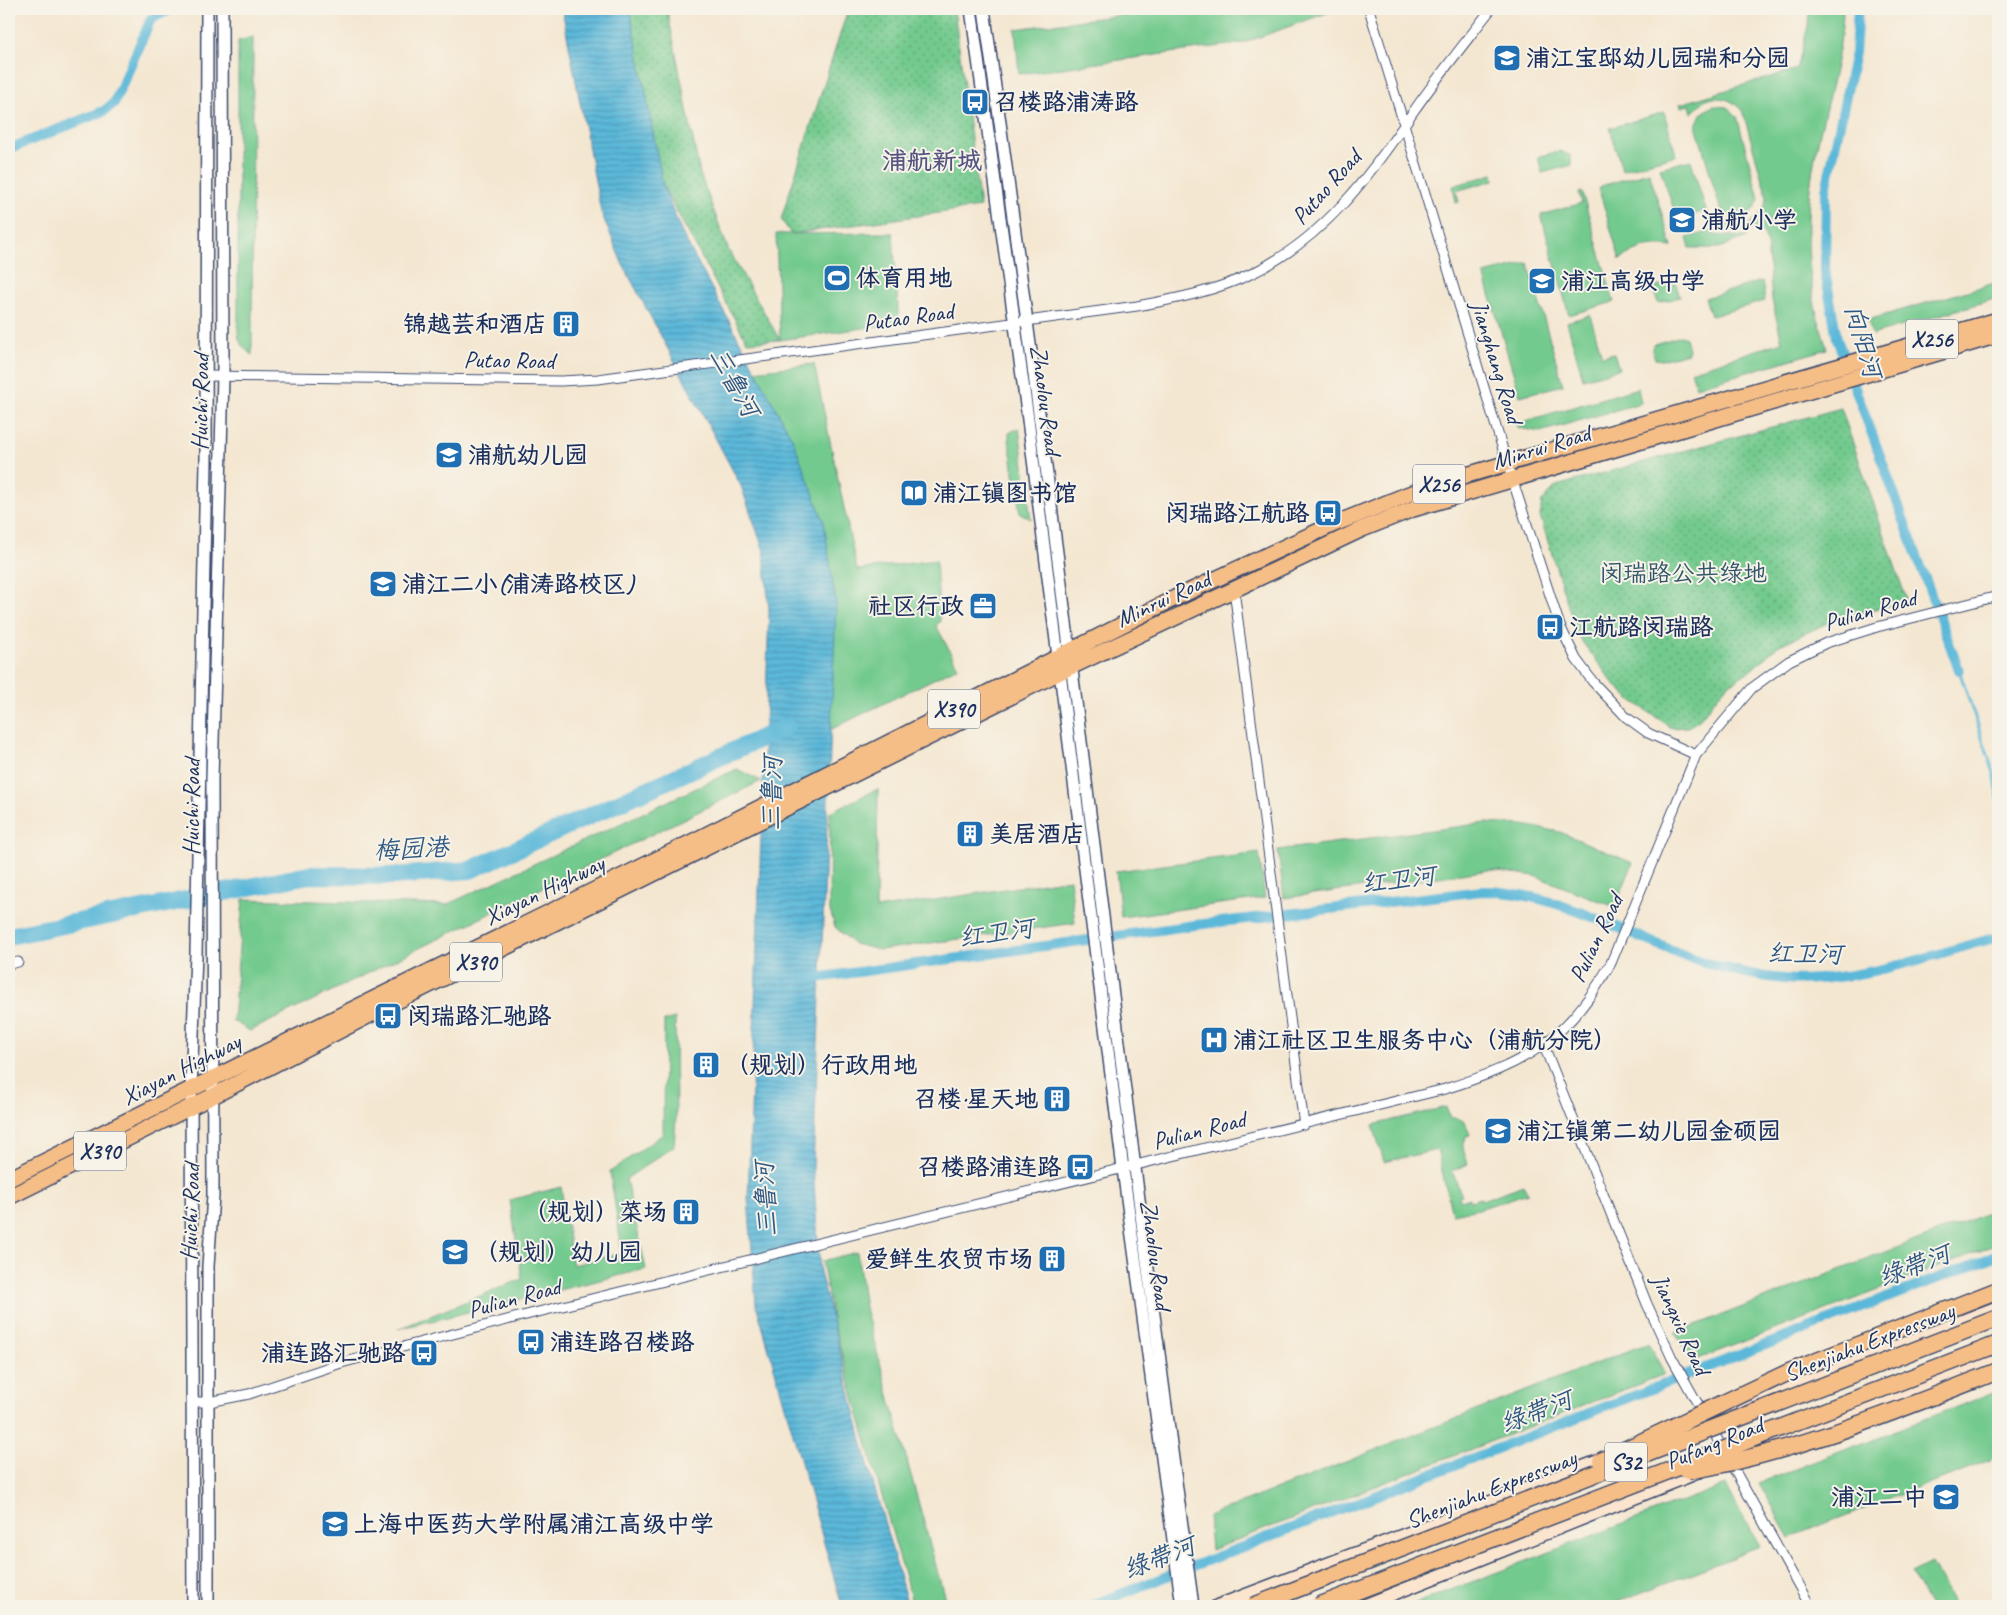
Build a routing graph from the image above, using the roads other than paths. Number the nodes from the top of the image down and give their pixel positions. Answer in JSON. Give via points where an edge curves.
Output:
{"nodes":[{"id":1,"x":206,"y":9,"type":"edge"},
{"id":2,"x":222,"y":9,"type":"edge"},
{"id":3,"x":971,"y":9,"type":"edge"},
{"id":4,"x":984,"y":9,"type":"edge"},
{"id":5,"x":1369,"y":9,"type":"edge"},
{"id":6,"x":1491,"y":9,"type":"edge"},
{"id":7,"x":1405,"y":125,"type":"junction"},
{"id":8,"x":1998,"y":320,"type":"edge"},
{"id":9,"x":1028,"y":321,"type":"junction"},
{"id":10,"x":1014,"y":323,"type":"junction"},
{"id":11,"x":1998,"y":334,"type":"edge"},
{"id":12,"x":1870,"y":365,"type":"junction"},
{"id":13,"x":205,"y":376,"type":"junction"},
{"id":14,"x":223,"y":376,"type":"junction"},
{"id":15,"x":1829,"y":377,"type":"junction"},
{"id":16,"x":1507,"y":463,"type":"junction"},
{"id":17,"x":1514,"y":479,"type":"junction"},
{"id":18,"x":1234,"y":590,"type":"junction"},
{"id":19,"x":1998,"y":596,"type":"edge"},
{"id":20,"x":1064,"y":653,"type":"junction"},
{"id":21,"x":1066,"y":669,"type":"junction"},
{"id":22,"x":1696,"y":755,"type":"junction"},
{"id":23,"x":761,"y":814,"type":"junction"},
{"id":24,"x":18,"y":962,"type":"dead end"},
{"id":25,"x":9,"y":964,"type":"edge"},
{"id":26,"x":1544,"y":1046,"type":"junction"},
{"id":27,"x":213,"y":1078,"type":"junction"},
{"id":28,"x":191,"y":1088,"type":"junction"},
{"id":29,"x":213,"y":1096,"type":"junction"},
{"id":30,"x":192,"y":1104,"type":"junction"},
{"id":31,"x":1304,"y":1125,"type":"junction"},
{"id":32,"x":1128,"y":1168,"type":"junction"},
{"id":33,"x":9,"y":1179,"type":"edge"},
{"id":34,"x":9,"y":1197,"type":"edge"},
{"id":35,"x":1998,"y":1290,"type":"edge"},
{"id":36,"x":1998,"y":1307,"type":"edge"},
{"id":37,"x":1998,"y":1318,"type":"edge"},
{"id":38,"x":1998,"y":1344,"type":"edge"},
{"id":39,"x":1998,"y":1356,"type":"edge"},
{"id":40,"x":1998,"y":1371,"type":"edge"},
{"id":41,"x":194,"y":1402,"type":"junction"},
{"id":42,"x":209,"y":1402,"type":"junction"},
{"id":43,"x":1706,"y":1420,"type":"junction"},
{"id":44,"x":1729,"y":1460,"type":"junction"},
{"id":45,"x":1649,"y":1478,"type":"junction"},
{"id":46,"x":1534,"y":1497,"type":"junction"},
{"id":47,"x":1185,"y":1590,"type":"junction"},
{"id":48,"x":193,"y":1606,"type":"edge"},
{"id":49,"x":208,"y":1606,"type":"edge"},
{"id":50,"x":1182,"y":1606,"type":"edge"},
{"id":51,"x":1193,"y":1606,"type":"edge"},
{"id":52,"x":1217,"y":1606,"type":"edge"},
{"id":53,"x":1254,"y":1606,"type":"edge"},
{"id":54,"x":1318,"y":1606,"type":"edge"},
{"id":55,"x":1363,"y":1606,"type":"edge"},
{"id":56,"x":1810,"y":1606,"type":"edge"}],
"edges":[{"from":1,"to":13,"type":"street","name":"Huichi Road"},
{"from":2,"to":14,"type":"street","name":"Huichi Road"},
{"from":3,"to":10,"type":"street","name":"Zhaolou Road"},
{"from":4,"to":9,"type":"street","name":"Zhaolou Road"},
{"from":5,"to":7,"type":"street","name":"Jianghang Road"},
{"from":6,"to":7,"type":"street","name":"Putao Road"},
{"from":7,"to":9,"type":"street","name":"Putao Road","via":[[1331,219],[1297,246],[1251,274],[1183,298]]},
{"from":7,"to":16,"type":"street","name":"Jianghang Road"},
{"from":8,"to":12,"type":"main road","name":"Minrui Road","number":"X256"},
{"from":9,"to":10,"type":"street","name":"Putao Road"},
{"from":9,"to":20,"type":"street","name":"Zhaolou Road"},
{"from":10,"to":14,"type":"street","name":"Putao Road","via":[[598,379]]},
{"from":10,"to":20,"type":"street","name":"Zhaolou Road"},
{"from":11,"to":12,"type":"main road","name":"Minrui Road","number":"X256"},
{"from":12,"to":15,"type":"main road","name":"Minrui Road","number":"X256"},
{"from":13,"to":14,"type":"street","name":"Putao Road"},
{"from":13,"to":28,"type":"street","name":"Huichi Road","via":[[206,462]]},
{"from":14,"to":27,"type":"street","name":"Huichi Road","via":[[212,779]]},
{"from":15,"to":16,"type":"main road","name":"Minrui Road","number":"X256"},
{"from":15,"to":17,"type":"main road","name":"Minrui Road","number":"X256"},
{"from":16,"to":17,"type":"street","name":"Jianghang Road"},
{"from":16,"to":20,"type":"main road","name":"Minrui Road","number":"X256","via":[[1409,494],[1334,524]]},
{"from":17,"to":18,"type":"main road","name":"Minrui Road","number":"X256","via":[[1413,509],[1360,530]]},
{"from":17,"to":22,"type":"street","name":"Jianghang Road","via":[[1546,588],[1576,660],[1626,717],[1648,733]]},
{"from":18,"to":21,"type":"main road","name":"Minrui Road","number":"X256"},
{"from":18,"to":31,"type":"street"},
{"from":19,"to":22,"type":"street","name":"Pulian Road","via":[[1826,643],[1789,661],[1752,688]]},
{"from":20,"to":21,"type":"street","name":"Zhaolou Road"},
{"from":20,"to":23,"type":"main road","name":"Xiayan Highway","number":"X390","via":[[837,768]]},
{"from":21,"to":23,"type":"main road","name":"Xiayan Highway","number":"X390","via":[[835,785]]},
{"from":21,"to":32,"type":"street","name":"Zhaolou Road"},
{"from":22,"to":26,"type":"street","name":"Pulian Road","via":[[1616,952],[1596,990],[1581,1010]]},
{"from":23,"to":27,"type":"main road","name":"Xiayan Highway","number":"X390"},
{"from":23,"to":29,"type":"main road","name":"Xiayan Highway","number":"X390"},
{"from":24,"to":25,"type":"street"},
{"from":26,"to":31,"type":"street","name":"Pulian Road","via":[[1485,1077]]},
{"from":26,"to":43,"type":"street","name":"Jiangxie Road","via":[[1647,1304]]},
{"from":27,"to":28,"type":"main road","name":"Xiayan Highway","number":"X390"},
{"from":27,"to":29,"type":"street","name":"Huichi Road"},
{"from":28,"to":30,"type":"street","name":"Huichi Road"},
{"from":28,"to":33,"type":"main road","name":"Xiayan Highway","number":"X390"},
{"from":29,"to":30,"type":"main road","name":"Xiayan Highway","number":"X390"},
{"from":29,"to":42,"type":"street","name":"Huichi Road","via":[[213,1196],[208,1266]]},
{"from":30,"to":34,"type":"main road","name":"Xiayan Highway","number":"X390"},
{"from":30,"to":41,"type":"street","name":"Huichi Road"},
{"from":31,"to":32,"type":"street","name":"Pulian Road"},
{"from":32,"to":42,"type":"street","name":"Pulian Road","via":[[751,1258],[342,1363],[249,1394]]},
{"from":32,"to":47,"type":"street","name":"Zhaolou Road"},
{"from":35,"to":46,"type":"highway","bridge":true,"via":[[1789,1372]]},
{"from":36,"to":43,"type":"main road"},
{"from":37,"to":46,"type":"highway","name":"Shenjiahu Expressway","number":"S32","bridge":true},
{"from":38,"to":45,"type":"highway","name":"Shenjiahu Expressway","number":"S32","bridge":true},
{"from":39,"to":44,"type":"main road","name":"Pufang Road"},
{"from":40,"to":45,"type":"highway","bridge":true,"via":[[1834,1434],[1742,1461]]},
{"from":41,"to":42,"type":"street","name":"Pulian Road"},
{"from":41,"to":48,"type":"street","name":"Huichi Road"},
{"from":42,"to":49,"type":"street","name":"Huichi Road"},
{"from":43,"to":44,"type":"street","name":"Jiangxie Road"},
{"from":43,"to":52,"type":"main road"},
{"from":44,"to":55,"type":"main road","name":"Pufang Road"},
{"from":44,"to":56,"type":"street","name":"Jiangxie Road"},
{"from":45,"to":54,"type":"highway","name":"Shenjiahu Expressway","number":"S32","bridge":true},
{"from":46,"to":53,"type":"highway","name":"Shenjiahu Expressway","number":"S32","bridge":true},
{"from":47,"to":50,"type":"street"},
{"from":47,"to":51,"type":"street"}]}
